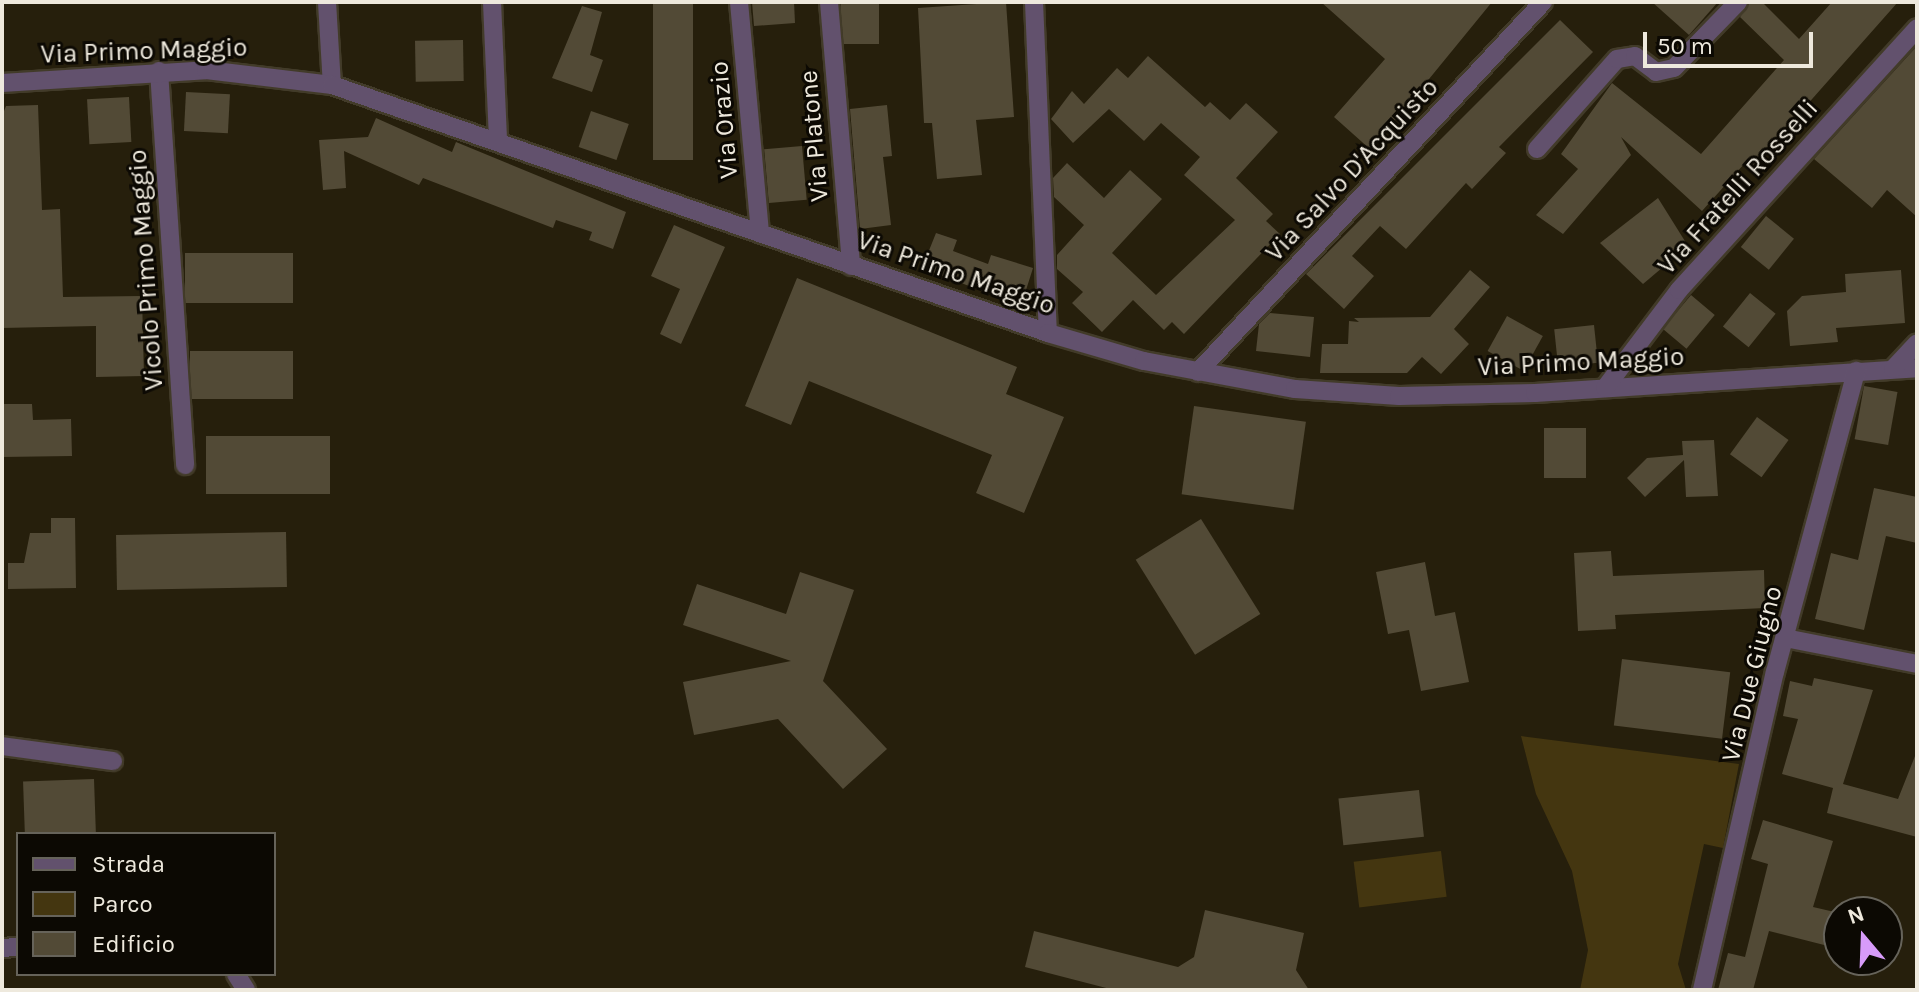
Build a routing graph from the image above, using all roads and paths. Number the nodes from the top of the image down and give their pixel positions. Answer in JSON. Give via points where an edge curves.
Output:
{"nodes":[{"id":1,"x":327,"y":2,"type":"edge"},
{"id":2,"x":492,"y":2,"type":"edge"},
{"id":3,"x":739,"y":2,"type":"edge"},
{"id":4,"x":829,"y":2,"type":"edge"},
{"id":5,"x":1034,"y":2,"type":"edge"},
{"id":6,"x":1543,"y":2,"type":"edge"},
{"id":7,"x":1738,"y":2,"type":"edge"},
{"id":8,"x":1917,"y":28,"type":"edge"},
{"id":9,"x":159,"y":71,"type":"junction"},
{"id":10,"x":2,"y":83,"type":"edge"},
{"id":11,"x":332,"y":85,"type":"junction"},
{"id":12,"x":498,"y":142,"type":"junction"},
{"id":13,"x":1537,"y":149,"type":"dead end"},
{"id":14,"x":760,"y":233,"type":"junction"},
{"id":15,"x":851,"y":266,"type":"junction"},
{"id":16,"x":1048,"y":333,"type":"junction"},
{"id":17,"x":1917,"y":343,"type":"edge"},
{"id":18,"x":1917,"y":368,"type":"edge"},
{"id":19,"x":1893,"y":369,"type":"junction"},
{"id":20,"x":1856,"y":371,"type":"junction"},
{"id":21,"x":1198,"y":372,"type":"junction"},
{"id":22,"x":1605,"y":388,"type":"junction"},
{"id":23,"x":185,"y":465,"type":"dead end"},
{"id":24,"x":1785,"y":638,"type":"junction"},
{"id":25,"x":1917,"y":664,"type":"edge"},
{"id":26,"x":2,"y":746,"type":"edge"},
{"id":27,"x":113,"y":761,"type":"dead end"},
{"id":28,"x":1702,"y":990,"type":"edge"}],
"edges":[{"from":1,"to":11,"type":"street"},
{"from":2,"to":12,"type":"street"},
{"from":3,"to":14,"type":"street","name":"Via Orazio"},
{"from":4,"to":15,"type":"street","name":"Via Platone"},
{"from":5,"to":16,"type":"street"},
{"from":6,"to":21,"type":"street","name":"Via Salvo D'Acquisto"},
{"from":7,"to":13,"type":"street","via":[[1674,68],[1656,72],[1635,56],[1617,59]]},
{"from":8,"to":22,"type":"street","name":"Via Fratelli Rosselli","via":[[1679,290]]},
{"from":9,"to":10,"type":"street","name":"Via Primo Maggio"},
{"from":9,"to":11,"type":"street","name":"Via Primo Maggio","via":[[241,71]]},
{"from":9,"to":23,"type":"street","name":"Vicolo Primo Maggio"},
{"from":11,"to":12,"type":"street","name":"Via Primo Maggio"},
{"from":12,"to":14,"type":"street","name":"Via Primo Maggio"},
{"from":14,"to":15,"type":"street","name":"Via Primo Maggio"},
{"from":15,"to":16,"type":"street","name":"Via Primo Maggio"},
{"from":16,"to":21,"type":"street","name":"Via Primo Maggio"},
{"from":17,"to":19,"type":"street"},
{"from":18,"to":19,"type":"street","name":"Via Primo Maggio"},
{"from":19,"to":20,"type":"street","name":"Via Primo Maggio"},
{"from":20,"to":22,"type":"street","name":"Via Primo Maggio"},
{"from":20,"to":24,"type":"street","name":"Via Due Giugno"},
{"from":21,"to":22,"type":"street","name":"Via Primo Maggio","via":[[1356,395]]},
{"from":24,"to":25,"type":"street"},
{"from":24,"to":28,"type":"street","name":"Via Due Giugno"},
{"from":26,"to":27,"type":"street"}]}
